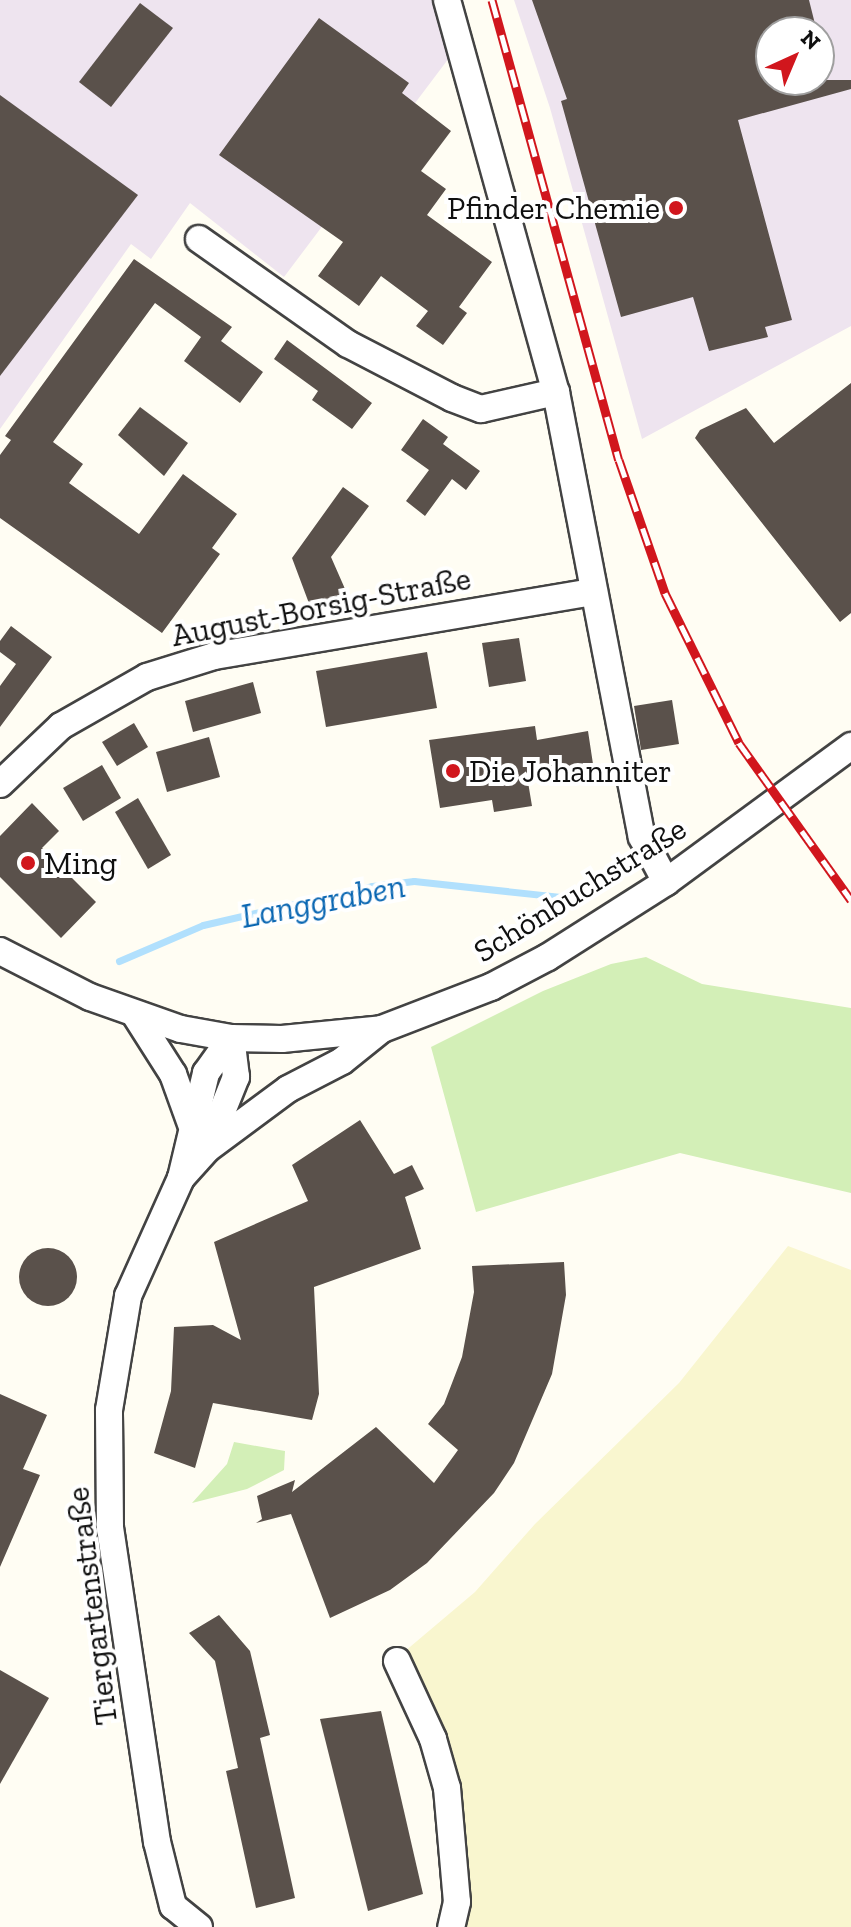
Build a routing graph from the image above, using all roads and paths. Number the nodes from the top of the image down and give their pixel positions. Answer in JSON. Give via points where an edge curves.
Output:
{"nodes":[{"id":1,"x":447,"y":0,"type":"edge"},
{"id":2,"x":199,"y":239,"type":"dead end"},
{"id":3,"x":556,"y":392,"type":"junction"},
{"id":4,"x":594,"y":592,"type":"junction"},
{"id":5,"x":851,"y":746,"type":"edge"},
{"id":6,"x":0,"y":784,"type":"edge"},
{"id":7,"x":666,"y":882,"type":"junction"},
{"id":8,"x":0,"y":951,"type":"edge"},
{"id":9,"x":136,"y":1016,"type":"junction"},
{"id":10,"x":382,"y":1029,"type":"junction"},
{"id":11,"x":231,"y":1038,"type":"junction"},
{"id":12,"x":191,"y":1124,"type":"junction"},
{"id":13,"x":207,"y":1149,"type":"junction"},
{"id":14,"x":181,"y":1178,"type":"junction"},
{"id":15,"x":397,"y":1661,"type":"dead end"},
{"id":16,"x":199,"y":1927,"type":"edge"},
{"id":17,"x":451,"y":1927,"type":"edge"}],
"edges":[{"from":1,"to":3,"type":"street"},
{"from":2,"to":3,"type":"street","via":[[348,344],[452,398],[481,409]]},
{"from":3,"to":4,"type":"street"},
{"from":4,"to":6,"type":"street","name":"August-Borsig-Straße","via":[[214,656],[147,677],[61,726]]},
{"from":4,"to":7,"type":"street","via":[[642,837]]},
{"from":5,"to":7,"type":"street","name":"Schönbuchstraße"},
{"from":7,"to":10,"type":"street","name":"Schönbuchstraße","via":[[491,987]]},
{"from":8,"to":9,"type":"street","name":"Schönbuchstraße"},
{"from":9,"to":11,"type":"street","name":"Schönbuchstraße"},
{"from":9,"to":12,"type":"street","via":[[173,1074]]},
{"from":10,"to":11,"type":"street","name":"Schönbuchstraße","via":[[319,1037]]},
{"from":10,"to":13,"type":"street","name":"Tiergartenstraße"},
{"from":11,"to":12,"type":"street","name":"Tiergartenstraße","via":[[206,1073]]},
{"from":11,"to":13,"type":"street","name":"Tiergartenstraße","via":[[236,1077]]},
{"from":12,"to":14,"type":"street","name":"Tiergartenstraße"},
{"from":13,"to":14,"type":"street","name":"Tiergartenstraße"},
{"from":14,"to":16,"type":"street","name":"Tiergartenstraße","via":[[137,1269],[116,1349],[109,1410],[110,1528],[168,1893],[173,1906]]},
{"from":15,"to":17,"type":"street","via":[[433,1739],[447,1788],[457,1902]]}]}
